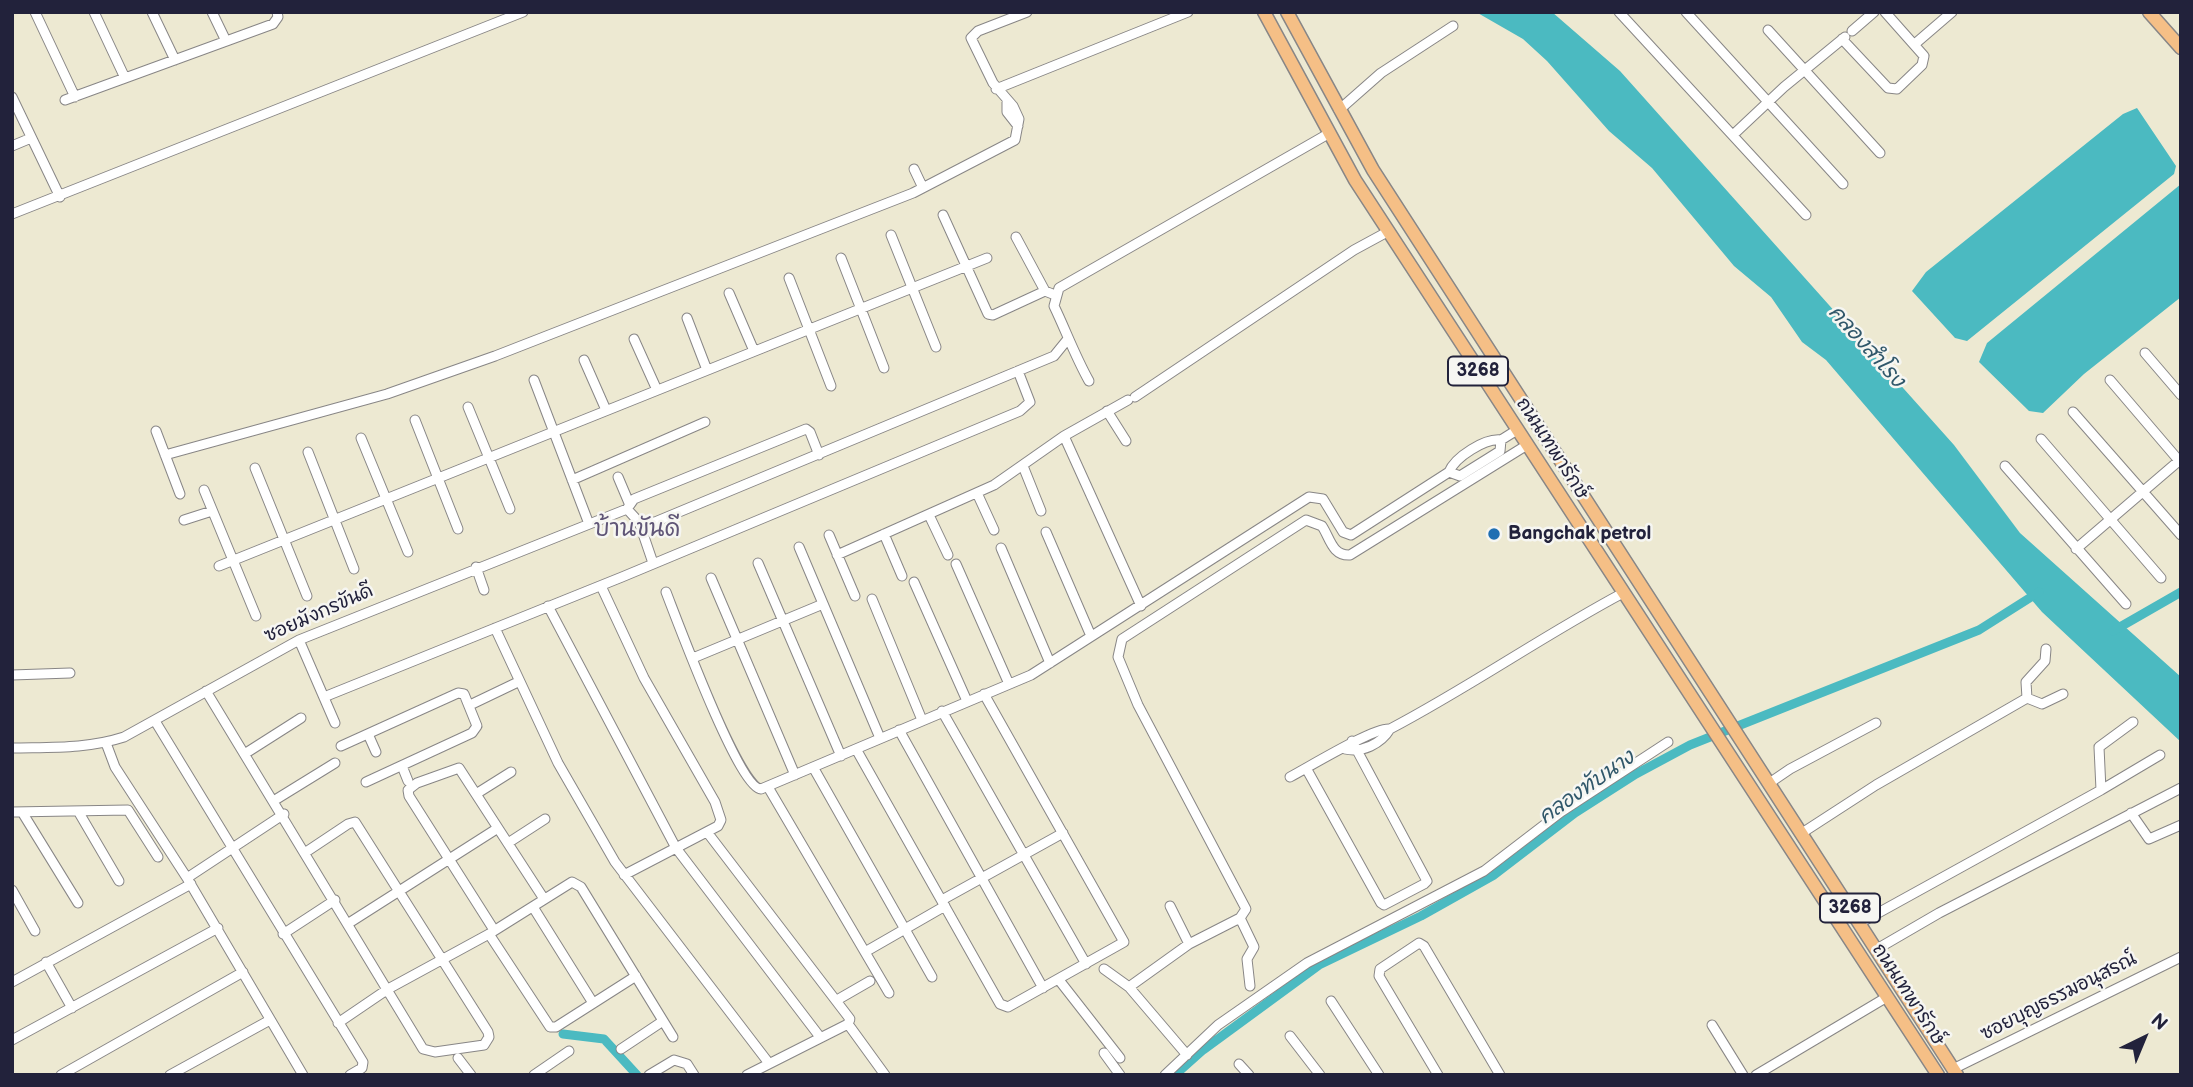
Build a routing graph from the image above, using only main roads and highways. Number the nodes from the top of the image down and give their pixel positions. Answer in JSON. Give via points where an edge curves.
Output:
{"nodes":[{"id":1,"x":1264,"y":12,"type":"edge"},
{"id":2,"x":1287,"y":12,"type":"edge"},
{"id":3,"x":2149,"y":12,"type":"edge"},
{"id":4,"x":2181,"y":48,"type":"edge"},
{"id":5,"x":1479,"y":334,"type":"junction"},
{"id":6,"x":1461,"y":345,"type":"junction"},
{"id":7,"x":1955,"y":1072,"type":"edge"},
{"id":8,"x":1938,"y":1075,"type":"edge"}],
"edges":[{"from":1,"to":6,"type":"main road","name":"ถนนเทพารักษ์","number":"3268","via":[[1328,134]]},
{"from":2,"to":5,"type":"main road","name":"ถนนเทพารักษ์","number":"3268","via":[[1373,170]]},
{"from":3,"to":4,"type":"main road"},
{"from":5,"to":6,"type":"main road"},
{"from":5,"to":7,"type":"main road","name":"ถนนเทพารักษ์","number":"3268"},
{"from":6,"to":8,"type":"main road","name":"ถนนเทพารักษ์","number":"3268"}]}
